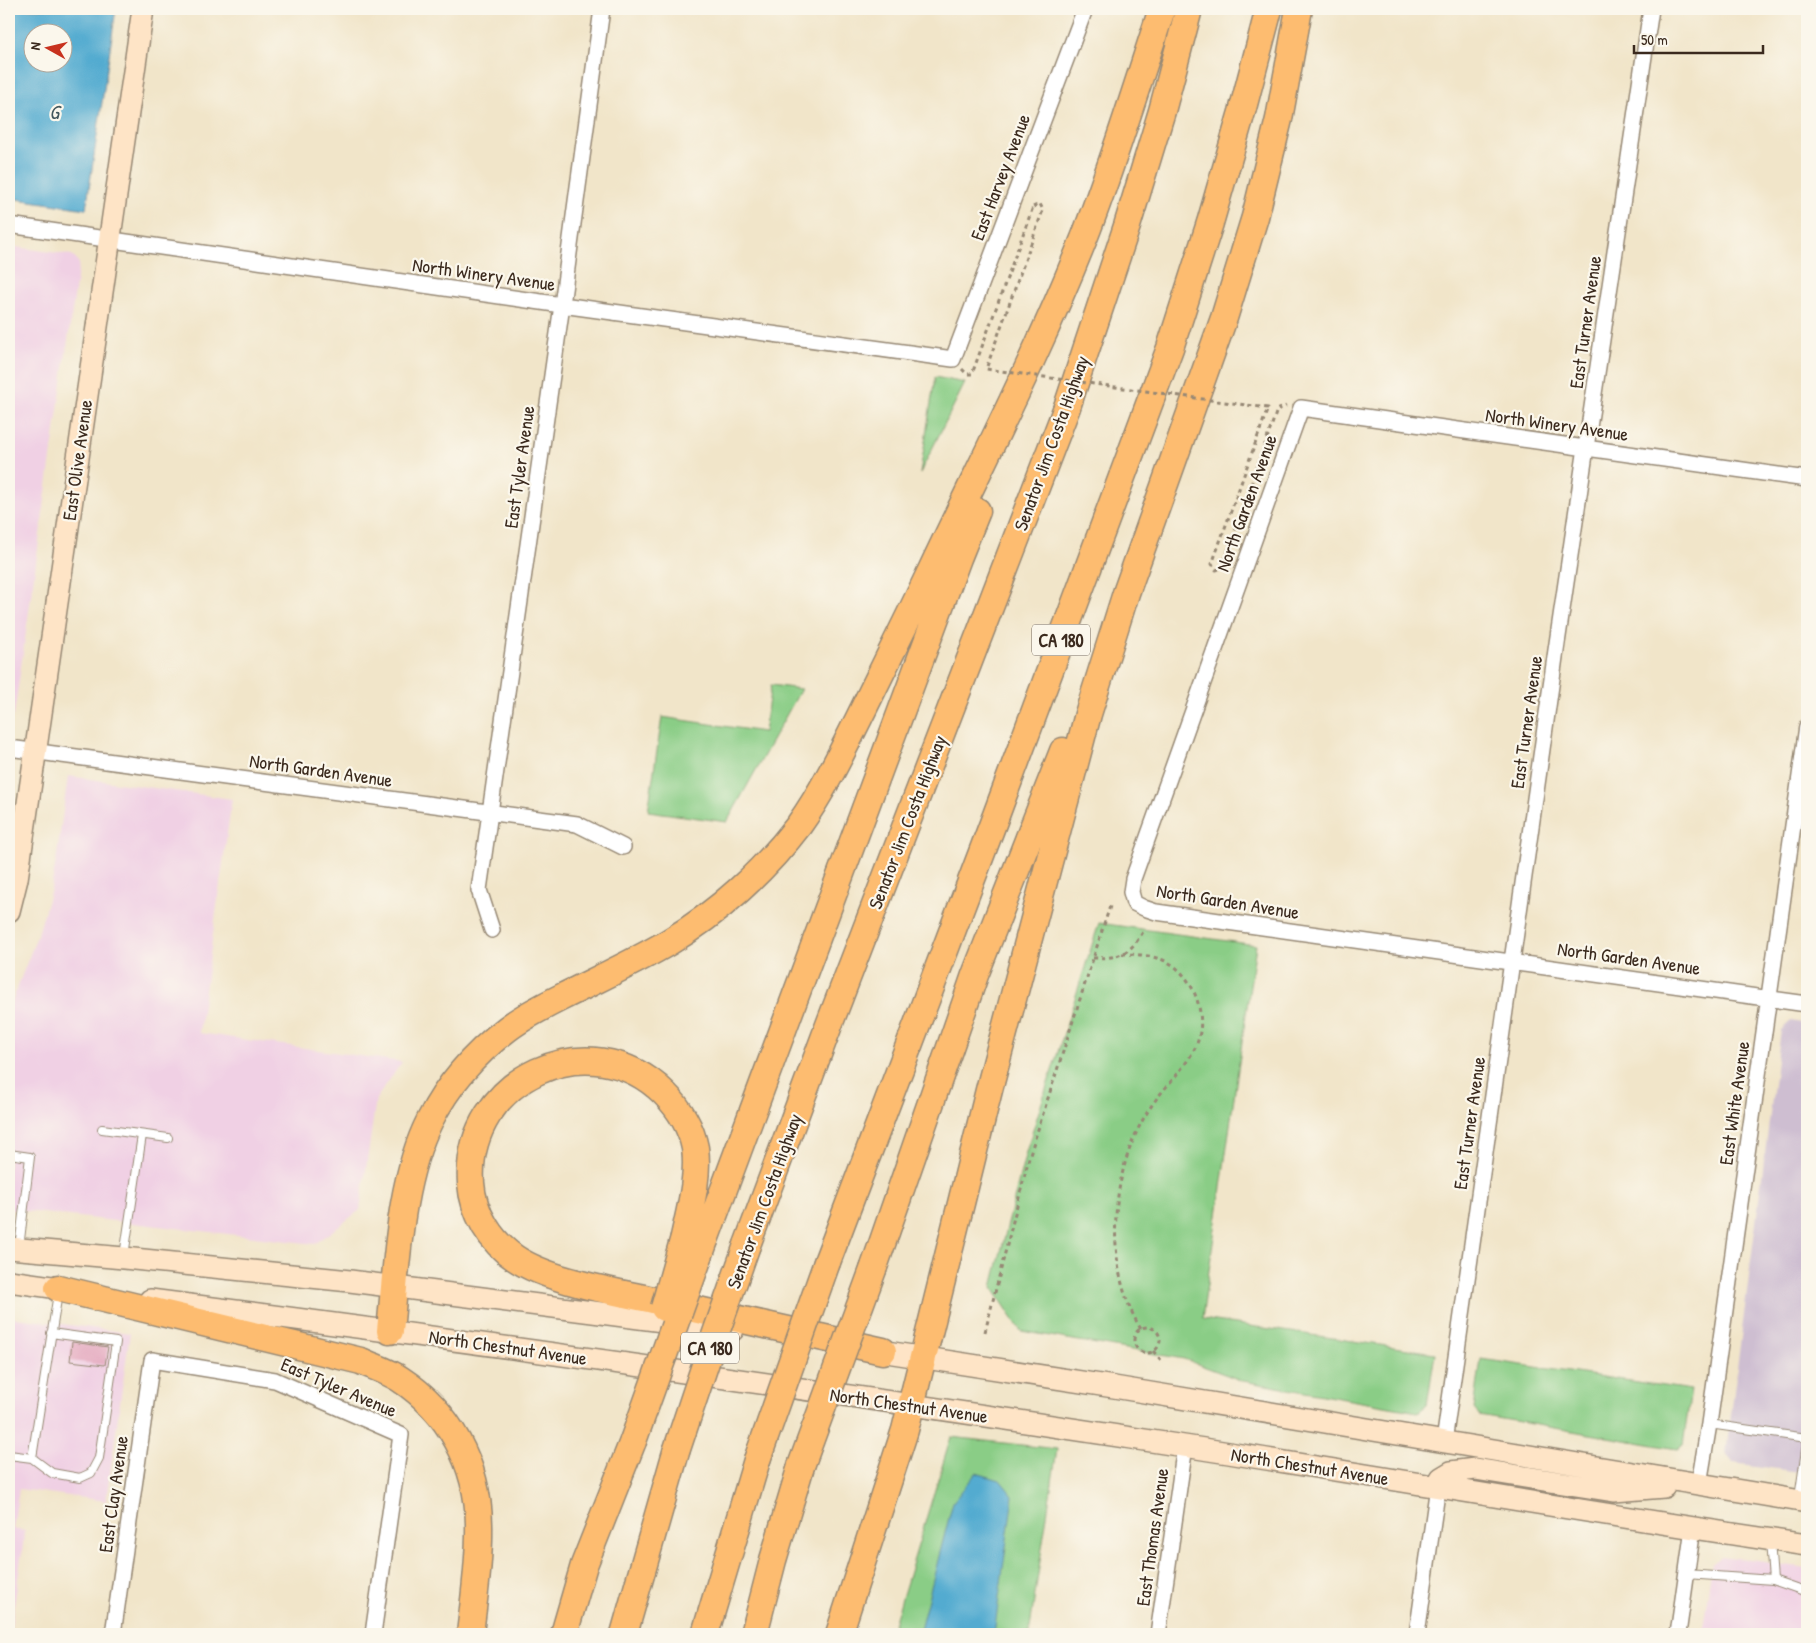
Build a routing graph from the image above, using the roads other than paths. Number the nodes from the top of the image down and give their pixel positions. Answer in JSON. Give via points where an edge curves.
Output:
{"nodes":[{"id":1,"x":143,"y":9,"type":"edge"},
{"id":2,"x":602,"y":9,"type":"edge"},
{"id":3,"x":1085,"y":9,"type":"edge"},
{"id":4,"x":1162,"y":9,"type":"edge"},
{"id":5,"x":1188,"y":9,"type":"edge"},
{"id":6,"x":1269,"y":9,"type":"edge"},
{"id":7,"x":1299,"y":9,"type":"edge"},
{"id":8,"x":1651,"y":9,"type":"edge"},
{"id":9,"x":9,"y":225,"type":"edge"},
{"id":10,"x":109,"y":240,"type":"junction"},
{"id":11,"x":562,"y":305,"type":"junction"},
{"id":12,"x":1051,"y":317,"type":"junction"},
{"id":13,"x":953,"y":360,"type":"joint"},
{"id":14,"x":1301,"y":408,"type":"joint"},
{"id":15,"x":1586,"y":449,"type":"junction"},
{"id":16,"x":1807,"y":479,"type":"edge"},
{"id":17,"x":1126,"y":593,"type":"junction"},
{"id":18,"x":1807,"y":726,"type":"edge"},
{"id":19,"x":9,"y":748,"type":"edge"},
{"id":20,"x":35,"y":752,"type":"junction"},
{"id":21,"x":490,"y":812,"type":"junction"},
{"id":22,"x":623,"y":847,"type":"dead end"},
{"id":23,"x":9,"y":911,"type":"edge"},
{"id":24,"x":492,"y":930,"type":"dead end"},
{"id":25,"x":1512,"y":962,"type":"junction"},
{"id":26,"x":1768,"y":999,"type":"junction"},
{"id":27,"x":1807,"y":1004,"type":"edge"},
{"id":28,"x":102,"y":1129,"type":"dead end"},
{"id":29,"x":142,"y":1135,"type":"junction"},
{"id":30,"x":168,"y":1138,"type":"dead end"},
{"id":31,"x":9,"y":1154,"type":"edge"},
{"id":32,"x":695,"y":1238,"type":"junction"},
{"id":33,"x":14,"y":1249,"type":"edge"},
{"id":34,"x":124,"y":1258,"type":"junction"},
{"id":35,"x":9,"y":1281,"type":"edge"},
{"id":36,"x":394,"y":1286,"type":"junction"},
{"id":37,"x":58,"y":1288,"type":"junction"},
{"id":38,"x":390,"y":1330,"type":"junction"},
{"id":39,"x":51,"y":1333,"type":"junction"},
{"id":40,"x":883,"y":1351,"type":"junction"},
{"id":41,"x":922,"y":1356,"type":"junction"},
{"id":42,"x":152,"y":1360,"type":"joint"},
{"id":43,"x":911,"y":1405,"type":"junction"},
{"id":44,"x":1709,"y":1424,"type":"junction"},
{"id":45,"x":1807,"y":1438,"type":"edge"},
{"id":46,"x":1444,"y":1442,"type":"junction"},
{"id":47,"x":1807,"y":1443,"type":"edge"},
{"id":48,"x":1186,"y":1446,"type":"junction"},
{"id":49,"x":9,"y":1455,"type":"edge"},
{"id":50,"x":32,"y":1458,"type":"junction"},
{"id":51,"x":1699,"y":1484,"type":"junction"},
{"id":52,"x":1438,"y":1486,"type":"junction"},
{"id":53,"x":1803,"y":1501,"type":"edge"},
{"id":54,"x":1693,"y":1528,"type":"junction"},
{"id":55,"x":1770,"y":1539,"type":"junction"},
{"id":56,"x":1807,"y":1545,"type":"edge"},
{"id":57,"x":1686,"y":1574,"type":"junction"},
{"id":58,"x":1773,"y":1580,"type":"junction"},
{"id":59,"x":1807,"y":1592,"type":"edge"},
{"id":60,"x":113,"y":1634,"type":"edge"},
{"id":61,"x":374,"y":1634,"type":"edge"},
{"id":62,"x":470,"y":1634,"type":"edge"},
{"id":63,"x":564,"y":1634,"type":"edge"},
{"id":64,"x":624,"y":1634,"type":"edge"},
{"id":65,"x":705,"y":1634,"type":"edge"},
{"id":66,"x":754,"y":1634,"type":"edge"},
{"id":67,"x":839,"y":1634,"type":"edge"},
{"id":68,"x":1158,"y":1634,"type":"edge"},
{"id":69,"x":1416,"y":1634,"type":"edge"},
{"id":70,"x":1678,"y":1634,"type":"edge"}],
"edges":[{"from":1,"to":10,"type":"main road","name":"East Olive Avenue"},
{"from":2,"to":11,"type":"street","name":"East Tyler Avenue"},
{"from":3,"to":13,"type":"street","name":"East Harvey Avenue"},
{"from":4,"to":12,"type":"highway","via":[[1111,164]]},
{"from":5,"to":64,"type":"highway","name":"Senator Jim Costa Highway","number":"CA 180","bridge":true,"via":[[1162,111],[1067,407],[747,1245],[676,1452]]},
{"from":6,"to":65,"type":"highway","number":"CA 180","bridge":true,"via":[[1210,223],[1170,348],[827,1262],[757,1460]]},
{"from":7,"to":17,"type":"highway","via":[[1270,160],[1243,258]]},
{"from":8,"to":15,"type":"street","name":"East Turner Avenue"},
{"from":9,"to":10,"type":"street","name":"North Winery Avenue"},
{"from":10,"to":11,"type":"street","name":"North Winery Avenue"},
{"from":10,"to":20,"type":"main road","name":"East Olive Avenue"},
{"from":11,"to":13,"type":"street","name":"North Winery Avenue"},
{"from":11,"to":21,"type":"street","name":"East Tyler Avenue"},
{"from":12,"to":32,"type":"highway"},
{"from":12,"to":36,"type":"highway","via":[[897,641],[836,764],[803,819],[765,864],[705,918],[667,943],[540,1008],[510,1027],[466,1067],[431,1119],[416,1157],[405,1200]]},
{"from":14,"to":15,"type":"street","name":"North Winery Avenue"},
{"from":14,"to":25,"type":"street","name":"North Garden Avenue","via":[[1133,879],[1131,892],[1134,903],[1156,912]]},
{"from":15,"to":16,"type":"street","name":"North Winery Avenue"},
{"from":15,"to":25,"type":"street","name":"East Turner Avenue"},
{"from":17,"to":41,"type":"highway","via":[[1088,714]]},
{"from":17,"to":66,"type":"highway","bridge":true,"via":[[975,975],[801,1466],[772,1560]]},
{"from":18,"to":26,"type":"street","name":"East White Avenue"},
{"from":19,"to":20,"type":"street","name":"North Garden Avenue"},
{"from":20,"to":21,"type":"street","name":"North Garden Avenue"},
{"from":20,"to":23,"type":"main road","name":"East Olive Avenue","via":[[17,879]]},
{"from":21,"to":22,"type":"street","name":"North Garden Avenue","via":[[577,824]]},
{"from":21,"to":24,"type":"street","name":"East Tyler Avenue","via":[[479,890]]},
{"from":25,"to":26,"type":"street","name":"North Garden Avenue"},
{"from":25,"to":46,"type":"street","name":"East Turner Avenue"},
{"from":26,"to":27,"type":"street","name":"North Garden Avenue"},
{"from":26,"to":44,"type":"street","name":"East White Avenue"},
{"from":28,"to":29,"type":"lane"},
{"from":29,"to":30,"type":"lane"},
{"from":29,"to":34,"type":"lane"},
{"from":31,"to":33,"type":"lane","via":[[30,1157]]},
{"from":32,"to":40,"type":"highway","via":[[695,1149],[691,1133],[672,1102],[632,1071],[582,1060],[550,1066],[516,1084],[500,1098],[481,1124],[471,1158],[470,1175],[477,1210],[483,1225],[500,1245],[531,1268],[585,1284]]},
{"from":32,"to":63,"type":"highway","bridge":true,"via":[[584,1565]]},
{"from":33,"to":34,"type":"main road"},
{"from":34,"to":36,"type":"main road"},
{"from":35,"to":37,"type":"main road","name":"North Chestnut Avenue"},
{"from":36,"to":38,"type":"highway"},
{"from":36,"to":40,"type":"main road"},
{"from":37,"to":38,"type":"main road","name":"North Chestnut Avenue"},
{"from":37,"to":39,"type":"lane"},
{"from":37,"to":62,"type":"highway","via":[[361,1361],[399,1378],[434,1406],[461,1447],[477,1495],[479,1549]]},
{"from":38,"to":43,"type":"main road","name":"North Chestnut Avenue"},
{"from":39,"to":50,"type":"lane"},
{"from":39,"to":50,"type":"lane","via":[[116,1342],[99,1458],[91,1473],[80,1478],[52,1473]]},
{"from":40,"to":41,"type":"main road"},
{"from":41,"to":43,"type":"highway"},
{"from":41,"to":46,"type":"main road"},
{"from":42,"to":60,"type":"street","name":"East Clay Avenue"},
{"from":42,"to":61,"type":"street","name":"East Tyler Avenue","via":[[275,1380],[401,1436]]},
{"from":43,"to":48,"type":"main road","name":"North Chestnut Avenue"},
{"from":43,"to":67,"type":"highway"},
{"from":44,"to":45,"type":"lane"},
{"from":44,"to":51,"type":"street","name":"East White Avenue"},
{"from":46,"to":51,"type":"main road"},
{"from":47,"to":53,"type":"lane"},
{"from":48,"to":52,"type":"main road","name":"North Chestnut Avenue"},
{"from":48,"to":68,"type":"street","name":"East Thomas Avenue"},
{"from":49,"to":50,"type":"lane"},
{"from":51,"to":52,"type":"main road","via":[[1614,1491],[1475,1469],[1451,1472],[1441,1478]]},
{"from":51,"to":53,"type":"main road"},
{"from":52,"to":54,"type":"main road","name":"North Chestnut Avenue"},
{"from":52,"to":69,"type":"street"},
{"from":54,"to":55,"type":"main road","name":"North Chestnut Avenue"},
{"from":54,"to":57,"type":"street"},
{"from":55,"to":56,"type":"main road","name":"North Chestnut Avenue"},
{"from":55,"to":58,"type":"lane"},
{"from":57,"to":58,"type":"lane"},
{"from":57,"to":70,"type":"street"},
{"from":58,"to":59,"type":"lane"}]}
